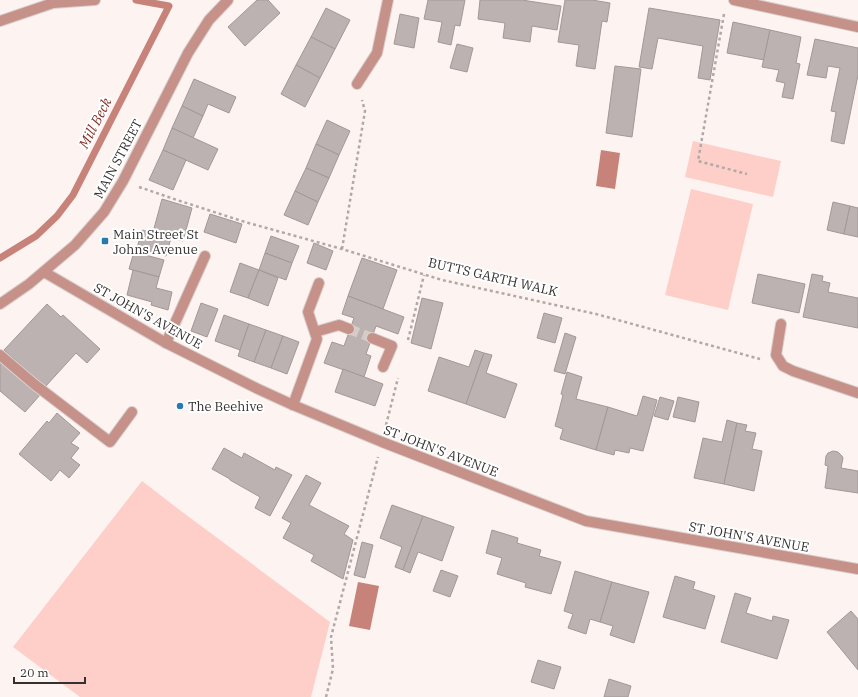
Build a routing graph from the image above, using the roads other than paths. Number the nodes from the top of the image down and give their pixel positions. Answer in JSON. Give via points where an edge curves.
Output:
{"nodes":[{"id":1,"x":95,"y":0,"type":"edge"},
{"id":2,"x":228,"y":0,"type":"edge"},
{"id":3,"x":388,"y":0,"type":"edge"},
{"id":4,"x":734,"y":0,"type":"edge"},
{"id":5,"x":0,"y":20,"type":"edge"},
{"id":6,"x":858,"y":27,"type":"edge"},
{"id":7,"x":357,"y":84,"type":"road end"},
{"id":8,"x":205,"y":256,"type":"dead end"},
{"id":9,"x":44,"y":272,"type":"junction"},
{"id":10,"x":320,"y":283,"type":"dead end"},
{"id":11,"x":0,"y":304,"type":"edge"},
{"id":12,"x":781,"y":324,"type":"dead end"},
{"id":13,"x":350,"y":329,"type":"tunnel mouth"},
{"id":14,"x":315,"y":332,"type":"junction"},
{"id":15,"x":372,"y":338,"type":"tunnel mouth"},
{"id":16,"x":166,"y":343,"type":"junction"},
{"id":17,"x":0,"y":355,"type":"edge"},
{"id":18,"x":383,"y":367,"type":"dead end"},
{"id":19,"x":858,"y":393,"type":"edge"},
{"id":20,"x":293,"y":405,"type":"junction"},
{"id":21,"x":132,"y":412,"type":"dead end"},
{"id":22,"x":858,"y":569,"type":"edge"}],
"edges":[{"from":1,"to":5,"type":"street","via":[[53,3]]},
{"from":2,"to":9,"type":"street","name":"MAIN STREET","via":[[209,20],[188,53],[123,181],[104,212],[80,240]]},
{"from":3,"to":7,"type":"street","via":[[377,53]]},
{"from":4,"to":6,"type":"street"},
{"from":8,"to":16,"type":"street"},
{"from":9,"to":11,"type":"street","name":"MAIN STREET"},
{"from":9,"to":16,"type":"street","name":"ST JOHN'S AVENUE"},
{"from":10,"to":14,"type":"street","via":[[308,312]]},
{"from":12,"to":19,"type":"street","via":[[776,355],[783,366]]},
{"from":13,"to":14,"type":"street","via":[[339,325]]},
{"from":14,"to":20,"type":"street","via":[[317,340]]},
{"from":15,"to":18,"type":"street","via":[[392,346]]},
{"from":16,"to":20,"type":"street","name":"ST JOHN'S AVENUE"},
{"from":17,"to":21,"type":"street","via":[[110,442]]},
{"from":20,"to":22,"type":"street","name":"ST JOHN'S AVENUE","via":[[586,521]]}]}
